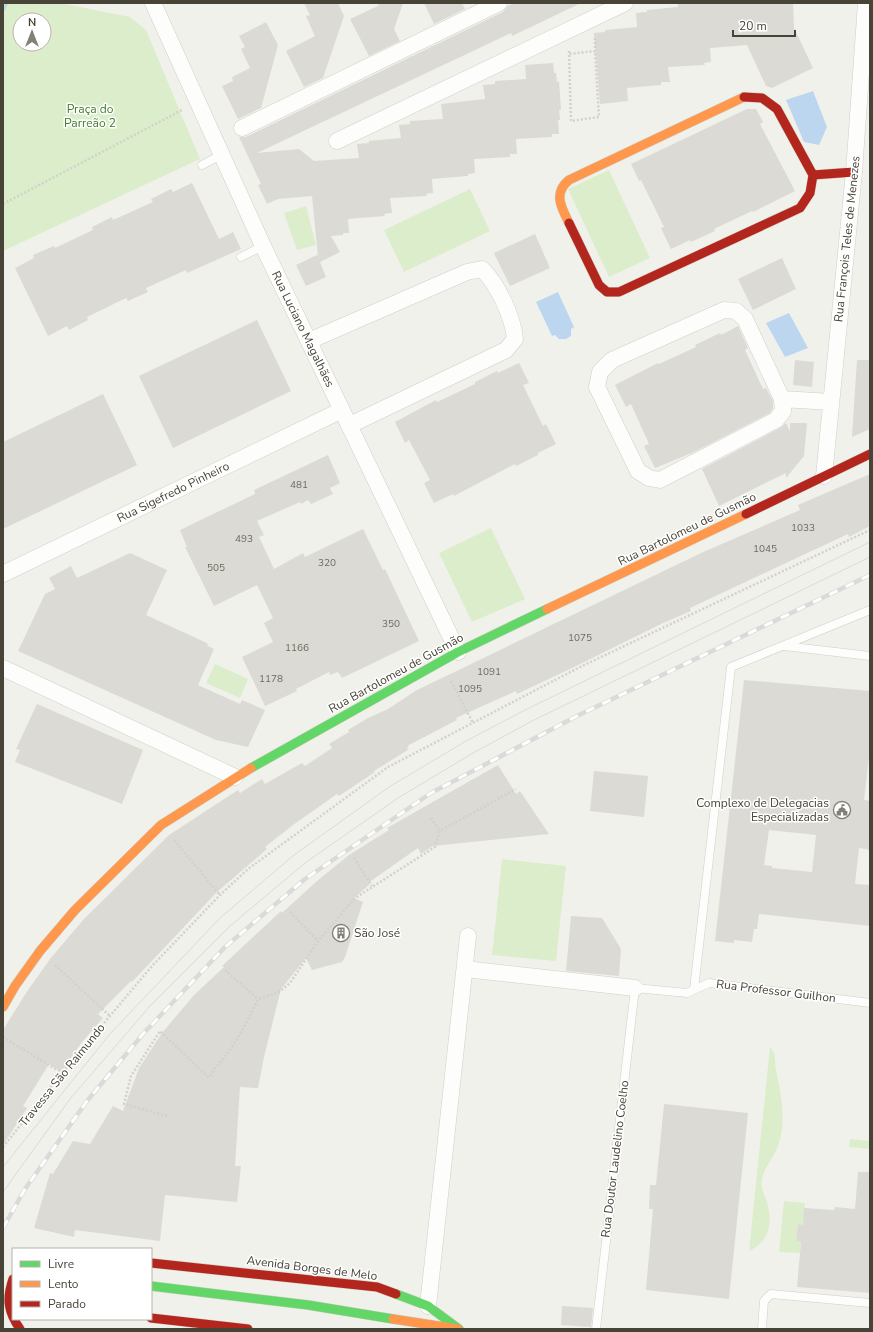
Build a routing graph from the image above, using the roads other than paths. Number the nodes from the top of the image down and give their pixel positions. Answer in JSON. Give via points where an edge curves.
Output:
{"nodes":[{"id":1,"x":153,"y":3,"type":"edge"},
{"id":2,"x":499,"y":3,"type":"edge"},
{"id":3,"x":625,"y":3,"type":"edge"},
{"id":4,"x":866,"y":3,"type":"edge"},
{"id":5,"x":865,"y":65,"type":"edge"},
{"id":6,"x":242,"y":128,"type":"dead end"},
{"id":7,"x":337,"y":141,"type":"dead end"},
{"id":8,"x":221,"y":155,"type":"junction"},
{"id":9,"x":202,"y":165,"type":"dead end"},
{"id":10,"x":854,"y":172,"type":"junction"},
{"id":11,"x":813,"y":175,"type":"junction"},
{"id":12,"x":263,"y":246,"type":"junction"},
{"id":13,"x":241,"y":257,"type":"dead end"},
{"id":14,"x":309,"y":341,"type":"junction"},
{"id":15,"x":782,"y":399,"type":"junction"},
{"id":16,"x":831,"y":402,"type":"junction"},
{"id":17,"x":342,"y":410,"type":"junction"},
{"id":18,"x":350,"y":425,"type":"junction"},
{"id":19,"x":870,"y":454,"type":"edge"},
{"id":20,"x":824,"y":476,"type":"junction"},
{"id":21,"x":3,"y":574,"type":"edge"},
{"id":22,"x":870,"y":610,"type":"edge"},
{"id":23,"x":783,"y":646,"type":"junction"},
{"id":24,"x":458,"y":652,"type":"junction"},
{"id":25,"x":870,"y":656,"type":"edge"},
{"id":26,"x":3,"y":668,"type":"edge"},
{"id":27,"x":235,"y":777,"type":"junction"},
{"id":28,"x":468,"y":936,"type":"dead end"},
{"id":29,"x":465,"y":969,"type":"junction"},
{"id":30,"x":635,"y":988,"type":"junction"},
{"id":31,"x":694,"y":989,"type":"junction"},
{"id":32,"x":870,"y":1003,"type":"edge"},
{"id":33,"x":3,"y":1008,"type":"edge"},
{"id":34,"x":152,"y":1263,"type":"edge"},
{"id":35,"x":12,"y":1281,"type":"edge"},
{"id":36,"x":152,"y":1286,"type":"edge"},
{"id":37,"x":5,"y":1298,"type":"edge"},
{"id":38,"x":870,"y":1303,"type":"edge"},
{"id":39,"x":428,"y":1306,"type":"junction"},
{"id":40,"x":12,"y":1315,"type":"edge"},
{"id":41,"x":152,"y":1318,"type":"edge"},
{"id":42,"x":15,"y":1320,"type":"edge"},
{"id":43,"x":20,"y":1329,"type":"edge"},
{"id":44,"x":248,"y":1329,"type":"edge"},
{"id":45,"x":458,"y":1329,"type":"edge"},
{"id":46,"x":596,"y":1329,"type":"edge"},
{"id":47,"x":762,"y":1329,"type":"edge"}],
"edges":[{"from":1,"to":8,"type":"street","name":"Rua Luciano Magalhães"},
{"from":2,"to":6,"type":"street"},
{"from":3,"to":7,"type":"street"},
{"from":4,"to":5,"type":"street","name":"Rua François Teles de Menezes"},
{"from":5,"to":10,"type":"street","name":"Rua François Teles de Menezes"},
{"from":8,"to":9,"type":"lane"},
{"from":8,"to":12,"type":"street","name":"Rua Luciano Magalhães"},
{"from":10,"to":11,"type":"street"},
{"from":10,"to":16,"type":"street","name":"Rua François Teles de Menezes"},
{"from":11,"to":11,"type":"street","via":[[777,110],[761,96],[744,98],[569,180],[562,185],[559,202],[599,285],[607,292],[619,292],[800,208],[809,198]]},
{"from":12,"to":13,"type":"lane"},
{"from":12,"to":14,"type":"street","name":"Rua Luciano Magalhães"},
{"from":14,"to":17,"type":"street","name":"Rua Luciano Magalhães"},
{"from":14,"to":18,"type":"street","via":[[467,272],[482,269],[490,277],[514,325],[515,339],[506,350]]},
{"from":15,"to":15,"type":"street","via":[[745,319],[736,311],[724,310],[612,360],[600,372],[597,387],[638,471],[649,478],[660,480],[776,420],[783,411]]},
{"from":15,"to":16,"type":"street"},
{"from":16,"to":20,"type":"street","name":"Rua François Teles de Menezes"},
{"from":17,"to":18,"type":"street","name":"Rua Luciano Magalhães"},
{"from":17,"to":21,"type":"street","name":"Rua Sigefredo Pinheiro"},
{"from":18,"to":24,"type":"street","name":"Rua Luciano Magalhães"},
{"from":19,"to":20,"type":"street","name":"Rua Bartolomeu de Gusmão"},
{"from":20,"to":24,"type":"street","name":"Rua Bartolomeu de Gusmão"},
{"from":22,"to":23,"type":"lane"},
{"from":23,"to":25,"type":"lane"},
{"from":23,"to":31,"type":"lane","via":[[731,667]]},
{"from":24,"to":27,"type":"street","name":"Rua Bartolomeu de Gusmão"},
{"from":26,"to":27,"type":"street"},
{"from":27,"to":33,"type":"street","name":"Rua Bartolomeu de Gusmão","via":[[161,825],[75,910],[40,951]]},
{"from":28,"to":29,"type":"street"},
{"from":29,"to":30,"type":"street"},
{"from":29,"to":39,"type":"street"},
{"from":30,"to":31,"type":"lane","name":"Rua Professor Guilhon","via":[[686,993]]},
{"from":30,"to":46,"type":"lane","name":"Rua Doutor Laudelino Coelho"},
{"from":31,"to":32,"type":"lane","name":"Rua Professor Guilhon","via":[[709,983]]},
{"from":34,"to":39,"type":"street","name":"Avenida Borges de Melo","via":[[377,1287]]},
{"from":35,"to":37,"type":"street"},
{"from":36,"to":45,"type":"street","name":"Avenida Borges de Melo","via":[[308,1305]]},
{"from":37,"to":40,"type":"street"},
{"from":38,"to":47,"type":"lane","via":[[771,1294],[764,1301]]},
{"from":39,"to":45,"type":"street","name":"Avenida Borges de Melo"},
{"from":41,"to":44,"type":"street"},
{"from":42,"to":43,"type":"street"}]}
